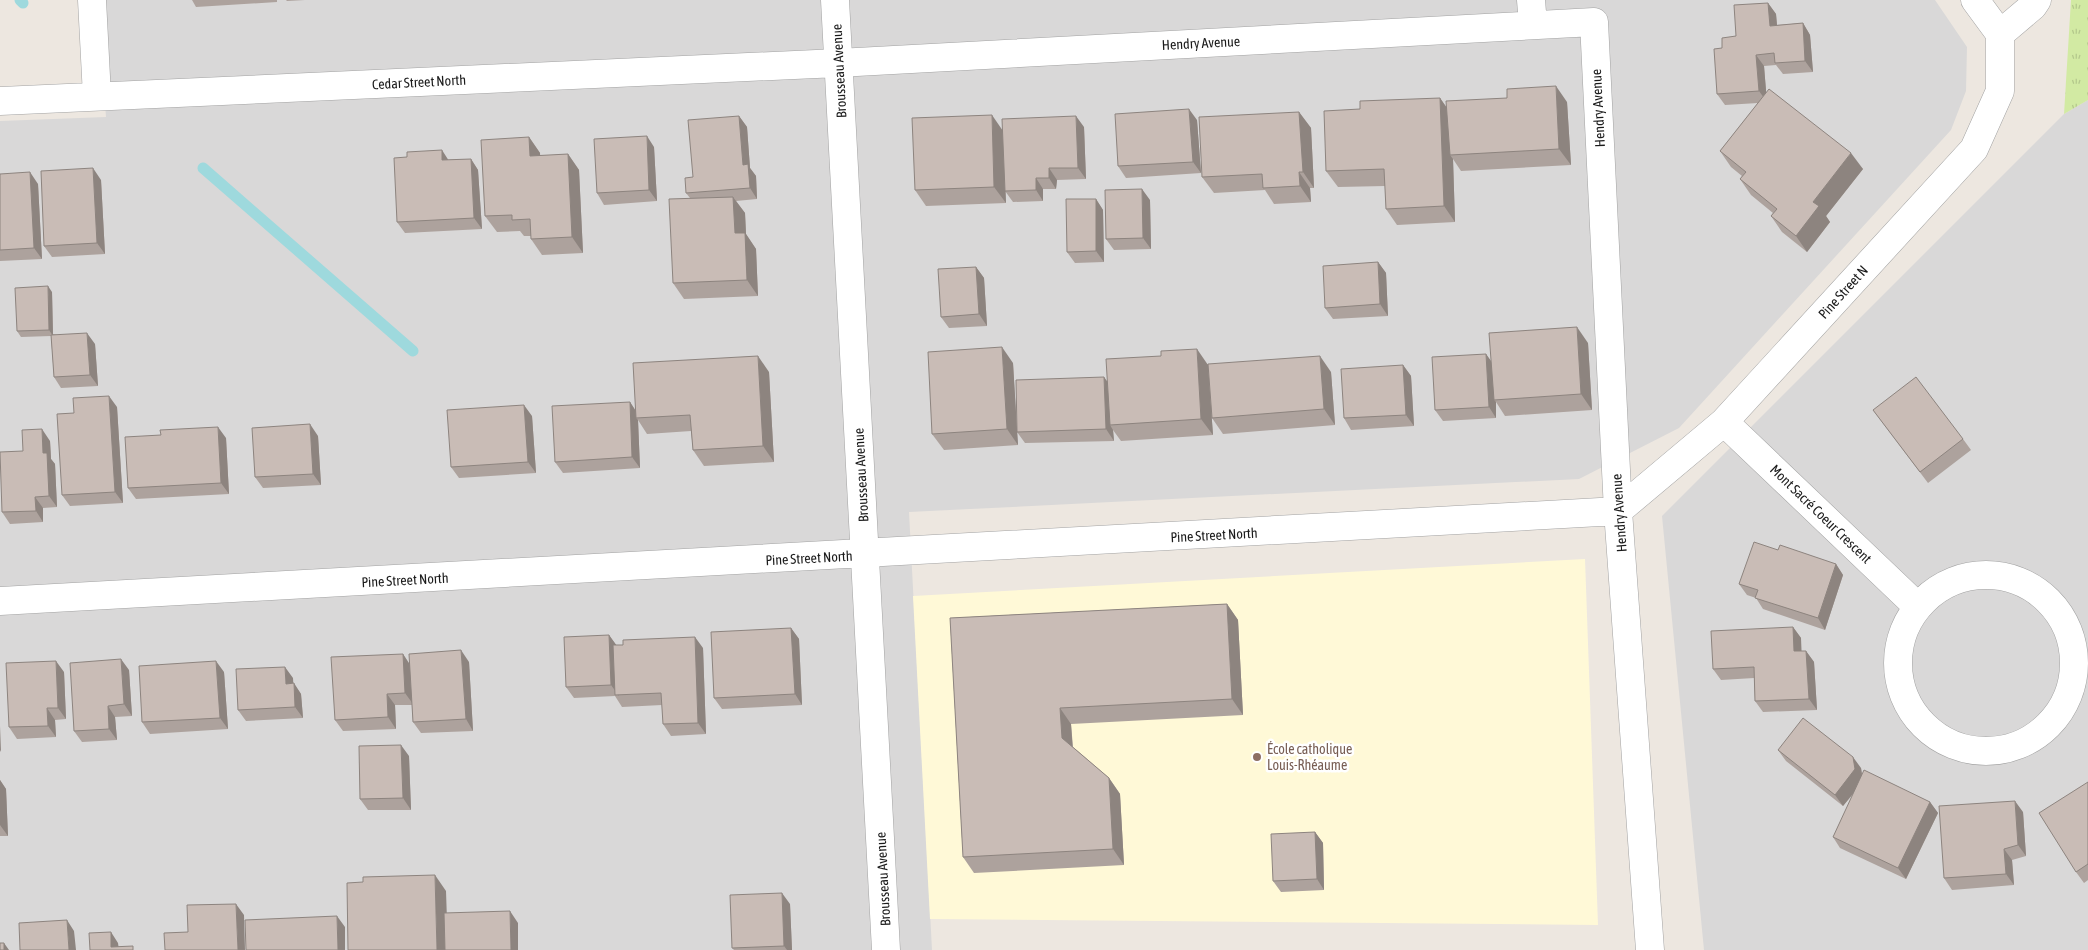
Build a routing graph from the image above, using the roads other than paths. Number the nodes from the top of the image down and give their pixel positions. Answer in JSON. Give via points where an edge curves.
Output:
{"nodes":[{"id":1,"x":92,"y":0,"type":"edge"},
{"id":2,"x":835,"y":0,"type":"edge"},
{"id":3,"x":1975,"y":0,"type":"edge"},
{"id":4,"x":2037,"y":0,"type":"edge"},
{"id":5,"x":1532,"y":12,"type":"edge"},
{"id":6,"x":2000,"y":34,"type":"junction"},
{"id":7,"x":838,"y":64,"type":"junction"},
{"id":8,"x":97,"y":96,"type":"junction"},
{"id":9,"x":0,"y":100,"type":"edge"},
{"id":10,"x":1724,"y":422,"type":"junction"},
{"id":11,"x":1618,"y":511,"type":"junction"},
{"id":12,"x":865,"y":555,"type":"junction"},
{"id":13,"x":0,"y":602,"type":"edge"},
{"id":14,"x":1918,"y":607,"type":"junction"},
{"id":15,"x":886,"y":950,"type":"edge"},
{"id":16,"x":1650,"y":950,"type":"edge"}],
"edges":[{"from":1,"to":8,"type":"street"},
{"from":2,"to":7,"type":"street","name":"Brousseau Avenue"},
{"from":3,"to":6,"type":"street"},
{"from":4,"to":6,"type":"street"},
{"from":5,"to":7,"type":"street","name":"Hendry Avenue"},
{"from":5,"to":11,"type":"street","name":"Hendry Avenue","via":[[1594,22]]},
{"from":6,"to":10,"type":"street","name":"Pine Street N","via":[[2000,91],[1974,149]]},
{"from":7,"to":8,"type":"street","name":"Cedar Street North"},
{"from":7,"to":12,"type":"street","name":"Brousseau Avenue"},
{"from":8,"to":9,"type":"street","name":"Cedar Street North"},
{"from":10,"to":11,"type":"street","name":"Pine Street N"},
{"from":10,"to":14,"type":"street","name":"Mont Sacré Coeur Crescent"},
{"from":11,"to":12,"type":"street","name":"Pine Street North"},
{"from":11,"to":16,"type":"street","name":"Hendry Avenue"},
{"from":12,"to":13,"type":"street","name":"Pine Street North"},
{"from":12,"to":15,"type":"street","name":"Brousseau Avenue"},
{"from":14,"to":14,"type":"street","via":[[1903,632],[1898,660],[1901,688],[1913,713],[1933,734],[1958,747],[1986,752],[2014,747],[2040,734],[2059,713],[2072,686],[2074,656],[2067,627],[2050,602],[2026,584],[1998,575],[1968,576],[1940,587]]}]}
